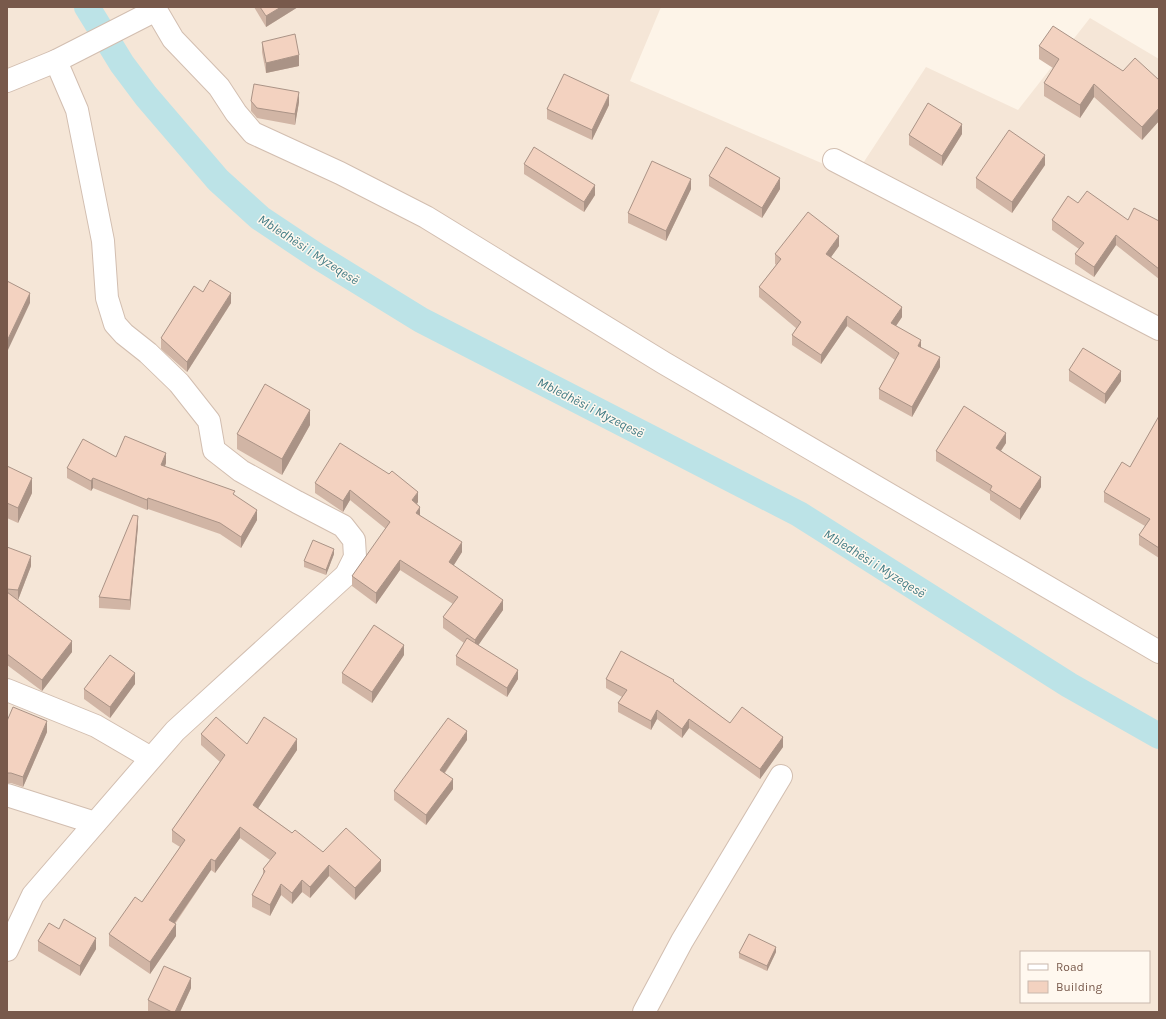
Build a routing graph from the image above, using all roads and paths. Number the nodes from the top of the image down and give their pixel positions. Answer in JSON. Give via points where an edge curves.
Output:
{"nodes":[{"id":1,"x":151,"y":11,"type":"edge"},
{"id":2,"x":64,"y":58,"type":"junction"},
{"id":3,"x":7,"y":82,"type":"edge"},
{"id":4,"x":834,"y":160,"type":"dead end"},
{"id":5,"x":1159,"y":329,"type":"edge"},
{"id":6,"x":1159,"y":652,"type":"edge"},
{"id":7,"x":7,"y":690,"type":"edge"},
{"id":8,"x":151,"y":758,"type":"junction"},
{"id":9,"x":781,"y":776,"type":"dead end"},
{"id":10,"x":7,"y":795,"type":"edge"},
{"id":11,"x":95,"y":823,"type":"junction"},
{"id":12,"x":7,"y":950,"type":"edge"},
{"id":13,"x":644,"y":1012,"type":"edge"}],
"edges":[{"from":1,"to":2,"type":"street"},
{"from":1,"to":6,"type":"street","via":[[173,39],[219,87],[253,133],[340,173],[426,217],[664,363]]},
{"from":2,"to":3,"type":"street"},
{"from":2,"to":8,"type":"street","via":[[103,241],[107,298],[116,324],[179,383],[209,421],[214,450],[241,471],[343,526],[354,540],[355,557],[346,575],[175,731]]},
{"from":4,"to":5,"type":"street"},
{"from":7,"to":8,"type":"street","via":[[96,726]]},
{"from":8,"to":11,"type":"street"},
{"from":9,"to":13,"type":"street","via":[[682,941]]},
{"from":10,"to":11,"type":"street"},
{"from":11,"to":12,"type":"street","via":[[33,895]]}]}
